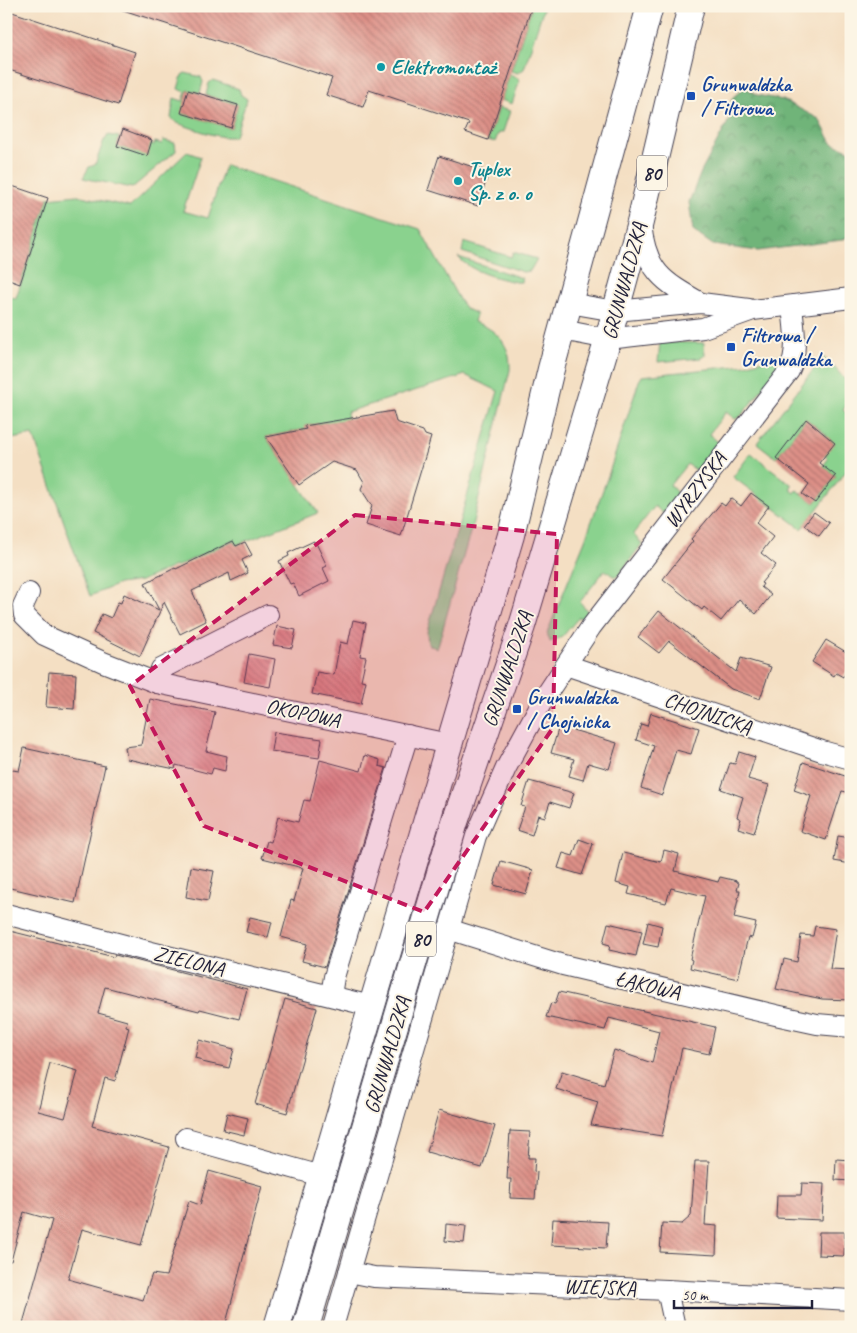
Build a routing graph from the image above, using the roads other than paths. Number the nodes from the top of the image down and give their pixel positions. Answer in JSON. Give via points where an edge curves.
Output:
{"nodes":[{"id":1,"x":650,"y":6,"type":"edge"},
{"id":2,"x":691,"y":6,"type":"edge"},
{"id":3,"x":640,"y":222,"type":"junction"},
{"id":4,"x":851,"y":298,"type":"edge"},
{"id":5,"x":569,"y":303,"type":"junction"},
{"id":6,"x":701,"y":303,"type":"junction"},
{"id":7,"x":792,"y":306,"type":"junction"},
{"id":8,"x":753,"y":310,"type":"junction"},
{"id":9,"x":616,"y":311,"type":"junction"},
{"id":10,"x":562,"y":330,"type":"junction"},
{"id":11,"x":608,"y":339,"type":"junction"},
{"id":12,"x":29,"y":593,"type":"dead end"},
{"id":13,"x":268,"y":615,"type":"dead end"},
{"id":14,"x":566,"y":665,"type":"junction"},
{"id":15,"x":157,"y":682,"type":"junction"},
{"id":16,"x":408,"y":735,"type":"junction"},
{"id":17,"x":449,"y":744,"type":"junction"},
{"id":18,"x":851,"y":759,"type":"edge"},
{"id":19,"x":6,"y":914,"type":"edge"},
{"id":20,"x":448,"y":929,"type":"junction"},
{"id":21,"x":331,"y":995,"type":"junction"},
{"id":22,"x":371,"y":1006,"type":"junction"},
{"id":23,"x":851,"y":1027,"type":"edge"},
{"id":24,"x":186,"y":1138,"type":"dead end"},
{"id":25,"x":321,"y":1176,"type":"junction"},
{"id":26,"x":349,"y":1272,"type":"junction"},
{"id":27,"x":667,"y":1290,"type":"junction"},
{"id":28,"x":851,"y":1300,"type":"edge"},
{"id":29,"x":277,"y":1327,"type":"edge"},
{"id":30,"x":306,"y":1327,"type":"edge"},
{"id":31,"x":332,"y":1327,"type":"edge"},
{"id":32,"x":675,"y":1327,"type":"edge"}],
"edges":[{"from":1,"to":5,"type":"main road","name":"GRUNWALDZKA","number":"80"},
{"from":2,"to":3,"type":"main road","name":"GRUNWALDZKA","number":"80"},
{"from":3,"to":6,"type":"street","via":[[645,249],[654,268],[675,288]]},
{"from":3,"to":9,"type":"main road","name":"GRUNWALDZKA","number":"80"},
{"from":4,"to":7,"type":"street"},
{"from":5,"to":9,"type":"street"},
{"from":5,"to":10,"type":"main road","name":"GRUNWALDZKA","number":"80"},
{"from":6,"to":8,"type":"street"},
{"from":6,"to":9,"type":"street"},
{"from":7,"to":8,"type":"street"},
{"from":7,"to":14,"type":"street","name":"WYRZYSKA","via":[[796,348],[788,371],[590,627]]},
{"from":8,"to":11,"type":"street","via":[[702,328]]},
{"from":9,"to":11,"type":"main road","name":"GRUNWALDZKA","number":"80"},
{"from":10,"to":11,"type":"street"},
{"from":10,"to":17,"type":"main road","name":"GRUNWALDZKA","number":"80","via":[[511,535]]},
{"from":11,"to":30,"type":"main road","name":"GRUNWALDZKA","number":"80","via":[[522,626],[455,822]]},
{"from":12,"to":15,"type":"street","name":"OKOPOWA","via":[[23,606],[24,615],[44,635]]},
{"from":13,"to":15,"type":"street","via":[[161,669]]},
{"from":14,"to":18,"type":"street","name":"CHOJNICKA"},
{"from":14,"to":20,"type":"street","name":"WYRZYSKA","via":[[540,706],[491,798]]},
{"from":15,"to":16,"type":"street","name":"OKOPOWA"},
{"from":16,"to":17,"type":"street","name":"OKOPOWA"},
{"from":16,"to":21,"type":"street"},
{"from":17,"to":22,"type":"main road","name":"GRUNWALDZKA","number":"80"},
{"from":19,"to":21,"type":"street","name":"ZIELONA"},
{"from":20,"to":23,"type":"street","name":"ŁĄKOWA","via":[[563,965],[817,1024]]},
{"from":20,"to":26,"type":"street","name":"WYRZYSKA"},
{"from":21,"to":22,"type":"street","name":"ZIELONA"},
{"from":22,"to":25,"type":"main road","name":"GRUNWALDZKA","number":"80"},
{"from":24,"to":25,"type":"street"},
{"from":25,"to":29,"type":"main road","name":"GRUNWALDZKA","number":"80"},
{"from":26,"to":27,"type":"street","name":"WIEJSKA","via":[[374,1277]]},
{"from":26,"to":31,"type":"street","name":"WYRZYSKA"},
{"from":27,"to":28,"type":"street","name":"WIEJSKA"},
{"from":27,"to":32,"type":"street"}]}
